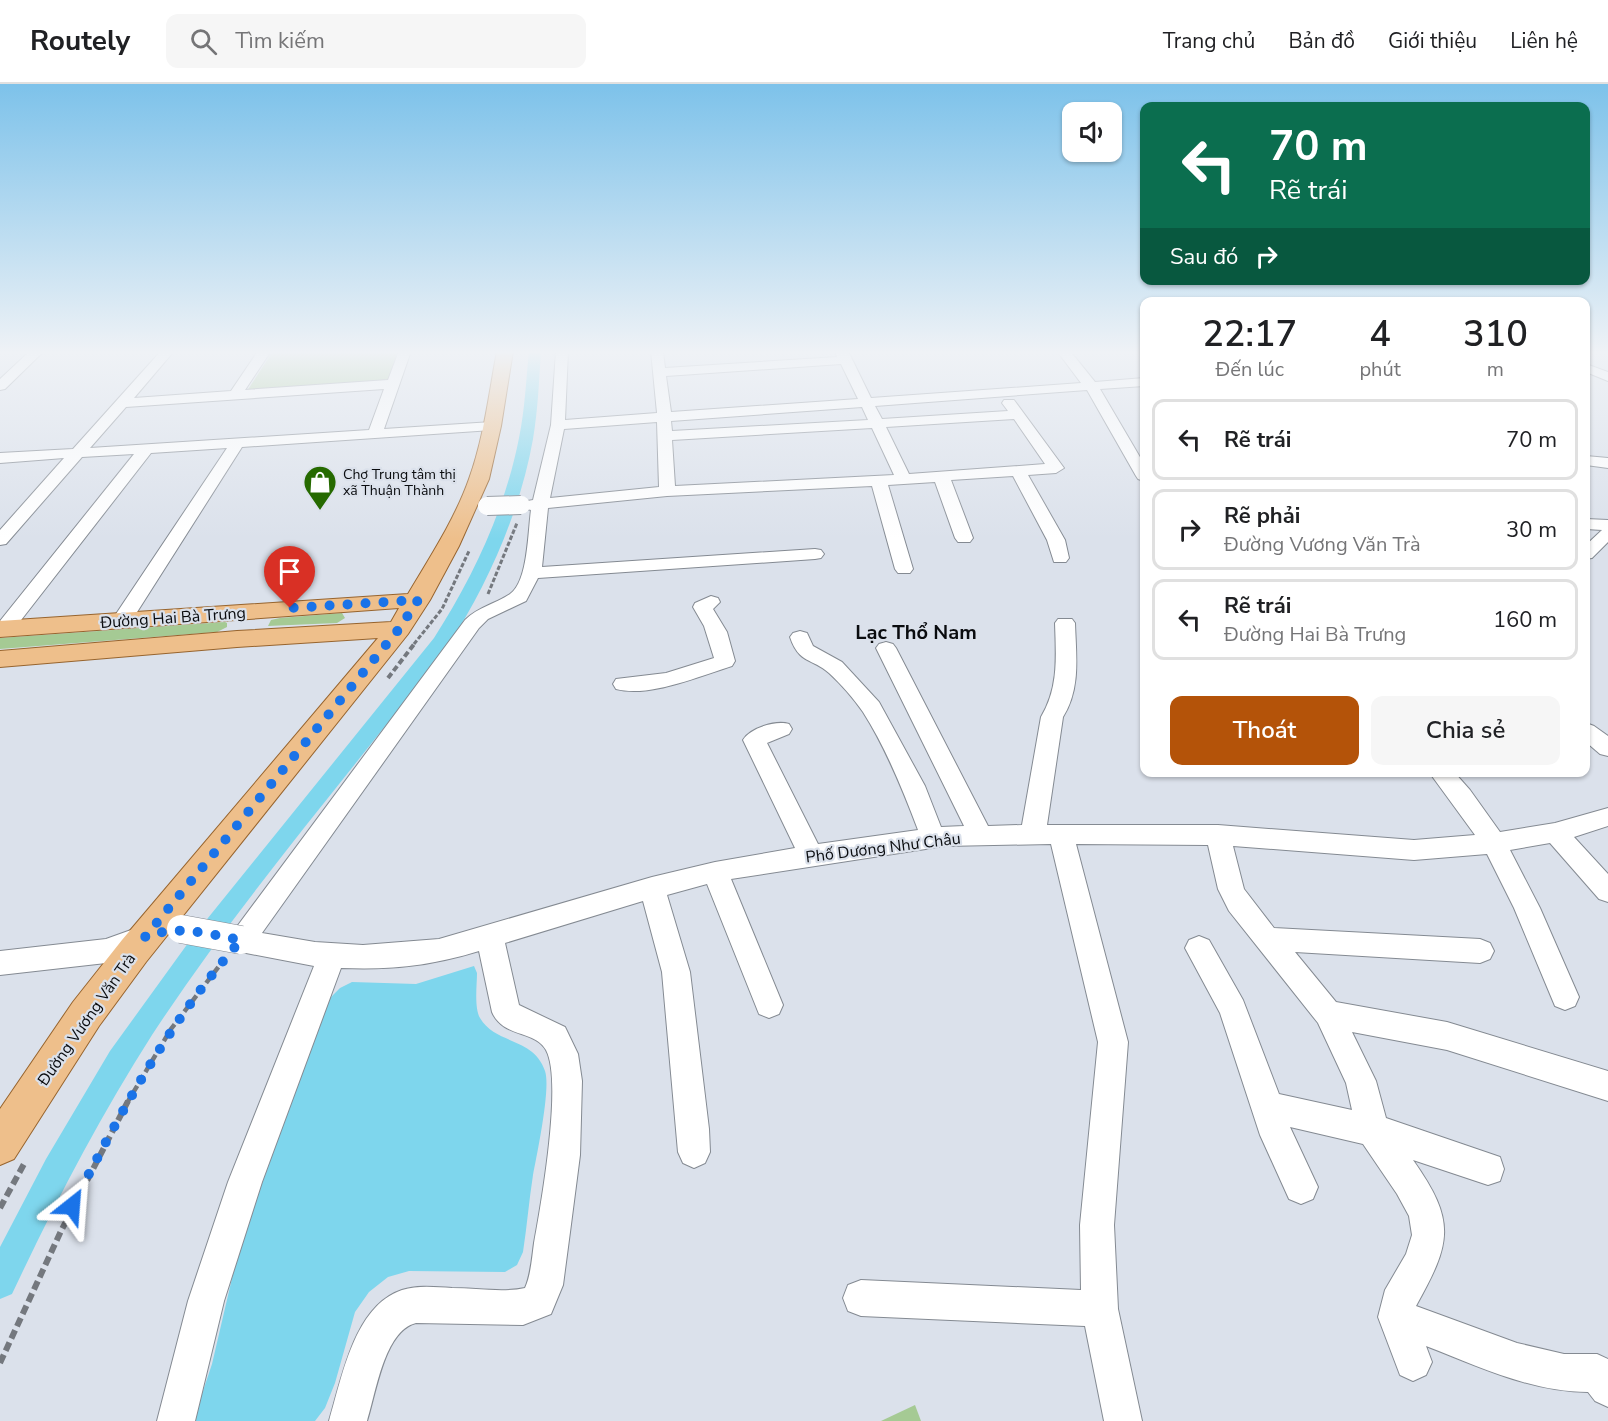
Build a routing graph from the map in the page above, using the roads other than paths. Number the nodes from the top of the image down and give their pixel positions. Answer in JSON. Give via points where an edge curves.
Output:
{"nodes":[{"id":1,"x":113,"y":413,"type":"edge"},
{"id":2,"x":382,"y":413,"type":"edge"},
{"id":3,"x":494,"y":413,"type":"edge"},
{"id":4,"x":559,"y":413,"type":"edge"},
{"id":5,"x":664,"y":413,"type":"edge"},
{"id":6,"x":713,"y":413,"type":"edge"},
{"id":7,"x":873,"y":413,"type":"edge"},
{"id":8,"x":1108,"y":413,"type":"edge"},
{"id":9,"x":1017,"y":414,"type":"joint"},
{"id":10,"x":664,"y":417,"type":"junction"},
{"id":11,"x":878,"y":424,"type":"junction"},
{"id":12,"x":558,"y":425,"type":"junction"},
{"id":13,"x":492,"y":426,"type":"junction"},
{"id":14,"x":375,"y":433,"type":"junction"},
{"id":15,"x":665,"y":436,"type":"junction"},
{"id":16,"x":238,"y":442,"type":"junction"},
{"id":17,"x":145,"y":450,"type":"junction"},
{"id":18,"x":77,"y":453,"type":"junction"},
{"id":19,"x":0,"y":458,"type":"edge"},
{"id":20,"x":1140,"y":466,"type":"edge"},
{"id":21,"x":1018,"y":471,"type":"junction"},
{"id":22,"x":941,"y":476,"type":"junction"},
{"id":23,"x":904,"y":479,"type":"junction"},
{"id":24,"x":879,"y":481,"type":"junction"},
{"id":25,"x":667,"y":491,"type":"junction"},
{"id":26,"x":540,"y":505,"type":"junction"},
{"id":27,"x":477,"y":506,"type":"junction"},
{"id":28,"x":1590,"y":524,"type":"edge"},
{"id":29,"x":1608,"y":525,"type":"edge"},
{"id":30,"x":1608,"y":533,"type":"edge"},
{"id":31,"x":964,"y":538,"type":"dead end"},
{"id":32,"x":0,"y":540,"type":"edge"},
{"id":33,"x":1590,"y":550,"type":"edge"},
{"id":34,"x":815,"y":554,"type":"dead end"},
{"id":35,"x":1060,"y":558,"type":"dead end"},
{"id":36,"x":904,"y":569,"type":"dead end"},
{"id":37,"x":532,"y":573,"type":"junction"},
{"id":38,"x":418,"y":600,"type":"junction"},
{"id":39,"x":711,"y":602,"type":"dead end"},
{"id":40,"x":251,"y":611,"type":"junction"},
{"id":41,"x":122,"y":620,"type":"junction"},
{"id":42,"x":1065,"y":623,"type":"dead end"},
{"id":43,"x":2,"y":629,"type":"edge"},
{"id":44,"x":399,"y":629,"type":"junction"},
{"id":45,"x":800,"y":637,"type":"dead end"},
{"id":46,"x":237,"y":639,"type":"junction"},
{"id":47,"x":886,"y":648,"type":"dead end"},
{"id":48,"x":0,"y":658,"type":"edge"},
{"id":49,"x":623,"y":684,"type":"dead end"},
{"id":50,"x":781,"y":729,"type":"dead end"},
{"id":51,"x":1590,"y":734,"type":"edge"},
{"id":52,"x":1608,"y":748,"type":"edge"},
{"id":53,"x":1445,"y":777,"type":"edge"},
{"id":54,"x":1608,"y":817,"type":"edge"},
{"id":55,"x":1555,"y":833,"type":"junction"},
{"id":56,"x":1047,"y":834,"type":"junction"},
{"id":57,"x":1218,"y":835,"type":"junction"},
{"id":58,"x":981,"y":836,"type":"junction"},
{"id":59,"x":933,"y":838,"type":"junction"},
{"id":60,"x":1495,"y":843,"type":"junction"},
{"id":61,"x":811,"y":855,"type":"junction"},
{"id":62,"x":714,"y":872,"type":"junction"},
{"id":63,"x":652,"y":888,"type":"junction"},
{"id":64,"x":1608,"y":891,"type":"edge"},
{"id":65,"x":490,"y":936,"type":"junction"},
{"id":66,"x":145,"y":937,"type":"junction"},
{"id":67,"x":1266,"y":939,"type":"junction"},
{"id":68,"x":241,"y":940,"type":"junction"},
{"id":69,"x":1199,"y":948,"type":"dead end"},
{"id":70,"x":1480,"y":951,"type":"dead end"},
{"id":71,"x":332,"y":956,"type":"junction"},
{"id":72,"x":0,"y":963,"type":"edge"},
{"id":73,"x":1565,"y":997,"type":"dead end"},
{"id":74,"x":769,"y":1005,"type":"dead end"},
{"id":75,"x":1328,"y":1014,"type":"junction"},
{"id":76,"x":1607,"y":1086,"type":"edge"},
{"id":77,"x":1268,"y":1107,"type":"junction"},
{"id":78,"x":1373,"y":1130,"type":"junction"},
{"id":79,"x":0,"y":1145,"type":"edge"},
{"id":80,"x":694,"y":1152,"type":"dead end"},
{"id":81,"x":1488,"y":1169,"type":"dead end"},
{"id":82,"x":1301,"y":1187,"type":"dead end"},
{"id":83,"x":861,"y":1298,"type":"dead end"},
{"id":84,"x":1100,"y":1309,"type":"junction"},
{"id":85,"x":1396,"y":1317,"type":"junction"},
{"id":86,"x":1413,"y":1362,"type":"dead end"},
{"id":87,"x":1608,"y":1388,"type":"edge"},
{"id":88,"x":176,"y":1421,"type":"edge"},
{"id":89,"x":348,"y":1421,"type":"edge"},
{"id":90,"x":1123,"y":1421,"type":"edge"}],
"edges":[{"from":1,"to":18,"type":"street"},
{"from":2,"to":14,"type":"street"},
{"from":3,"to":13,"type":"main road","name":"Đường Vương Văn Trà"},
{"from":4,"to":12,"type":"street"},
{"from":5,"to":10,"type":"street"},
{"from":6,"to":10,"type":"street"},
{"from":7,"to":11,"type":"street"},
{"from":8,"to":20,"type":"street"},
{"from":9,"to":11,"type":"street"},
{"from":9,"to":21,"type":"street","via":[[1056,468]]},
{"from":10,"to":12,"type":"street"},
{"from":10,"to":15,"type":"street"},
{"from":11,"to":15,"type":"street"},
{"from":11,"to":23,"type":"street"},
{"from":12,"to":26,"type":"street"},
{"from":13,"to":14,"type":"street"},
{"from":13,"to":27,"type":"main road","name":"Đường Vương Văn Trà","via":[[479,479]]},
{"from":14,"to":16,"type":"street"},
{"from":15,"to":25,"type":"street"},
{"from":16,"to":17,"type":"street"},
{"from":16,"to":41,"type":"street"},
{"from":17,"to":18,"type":"street"},
{"from":17,"to":43,"type":"street"},
{"from":18,"to":19,"type":"street"},
{"from":18,"to":32,"type":"street"},
{"from":21,"to":22,"type":"street"},
{"from":21,"to":35,"type":"street","via":[[1056,540]]},
{"from":22,"to":23,"type":"street"},
{"from":22,"to":31,"type":"street"},
{"from":23,"to":24,"type":"street"},
{"from":24,"to":25,"type":"street"},
{"from":24,"to":36,"type":"street"},
{"from":25,"to":26,"type":"street"},
{"from":26,"to":27,"type":"street","bridge":true},
{"from":26,"to":37,"type":"street"},
{"from":27,"to":38,"type":"main road","name":"Đường Vương Văn Trà"},
{"from":28,"to":29,"type":"street"},
{"from":30,"to":33,"type":"street"},
{"from":34,"to":37,"type":"street"},
{"from":37,"to":68,"type":"street","via":[[519,597],[481,615],[472,624]]},
{"from":38,"to":40,"type":"main road","name":"Đường Hai Bà Trưng"},
{"from":38,"to":44,"type":"main road","name":"Đường Vương Văn Trà"},
{"from":39,"to":49,"type":"street","via":[[702,607],[722,644],[725,661],[668,680]]},
{"from":40,"to":41,"type":"main road","name":"Đường Hai Bà Trưng"},
{"from":40,"to":46,"type":"main road"},
{"from":41,"to":43,"type":"main road","name":"Đường Hai Bà Trưng"},
{"from":42,"to":56,"type":"street","via":[[1064,696],[1052,717]]},
{"from":44,"to":46,"type":"main road","name":"Đường Hai Bà Trưng"},
{"from":44,"to":66,"type":"main road","name":"Đường Vương Văn Trà"},
{"from":45,"to":59,"type":"street","via":[[804,649],[835,668],[872,707],[913,786]]},
{"from":46,"to":48,"type":"main road","name":"Đường Hai Bà Trưng"},
{"from":47,"to":58,"type":"street"},
{"from":50,"to":61,"type":"street","via":[[754,740]]},
{"from":51,"to":52,"type":"street"},
{"from":53,"to":60,"type":"street"},
{"from":54,"to":55,"type":"street","name":"Phố Dương Như Châu"},
{"from":55,"to":60,"type":"street","name":"Phố Dương Như Châu"},
{"from":55,"to":64,"type":"street"},
{"from":56,"to":57,"type":"street","name":"Phố Dương Như Châu"},
{"from":56,"to":58,"type":"street","name":"Phố Dương Như Châu"},
{"from":56,"to":84,"type":"street","via":[[1113,1042],[1097,1225]]},
{"from":57,"to":60,"type":"street","name":"Phố Dương Như Châu","via":[[1414,850]]},
{"from":57,"to":67,"type":"street","via":[[1231,890]]},
{"from":58,"to":59,"type":"street","name":"Phố Dương Như Châu"},
{"from":59,"to":61,"type":"street","name":"Phố Dương Như Châu"},
{"from":60,"to":73,"type":"street"},
{"from":61,"to":62,"type":"street","name":"Phố Dương Như Châu"},
{"from":62,"to":63,"type":"street","name":"Phố Dương Như Châu"},
{"from":62,"to":74,"type":"street"},
{"from":63,"to":65,"type":"street","name":"Phố Dương Như Châu"},
{"from":63,"to":80,"type":"street","via":[[676,972]]},
{"from":65,"to":71,"type":"street","name":"Phố Dương Như Châu","via":[[403,957]]},
{"from":65,"to":89,"type":"street","via":[[507,1012],[513,1019],[555,1036],[563,1049],[568,1088],[565,1143],[544,1286],[538,1301],[523,1307],[416,1305],[399,1309],[378,1333]]},
{"from":66,"to":68,"type":"street","name":"Phố Dương Như Châu","bridge":true,"via":[[181,929]]},
{"from":66,"to":72,"type":"street","via":[[106,951]]},
{"from":66,"to":79,"type":"main road","name":"Đường Vương Văn Trà","via":[[86,1014]]},
{"from":67,"to":70,"type":"street"},
{"from":67,"to":75,"type":"street"},
{"from":68,"to":71,"type":"street","name":"Phố Dương Như Châu"},
{"from":69,"to":77,"type":"street","via":[[1233,1009]]},
{"from":71,"to":88,"type":"street","via":[[245,1182],[207,1301]]},
{"from":75,"to":76,"type":"street","via":[[1447,1036]]},
{"from":75,"to":78,"type":"street","via":[[1361,1081]]},
{"from":77,"to":78,"type":"street"},
{"from":77,"to":82,"type":"street","via":[[1276,1135]]},
{"from":78,"to":81,"type":"street"},
{"from":78,"to":85,"type":"street","via":[[1409,1182],[1425,1212],[1429,1235],[1422,1261],[1398,1304]]},
{"from":83,"to":84,"type":"street"},
{"from":84,"to":90,"type":"street"},
{"from":85,"to":86,"type":"street"},
{"from":85,"to":87,"type":"street","via":[[1517,1362],[1564,1373],[1598,1373]]}]}
